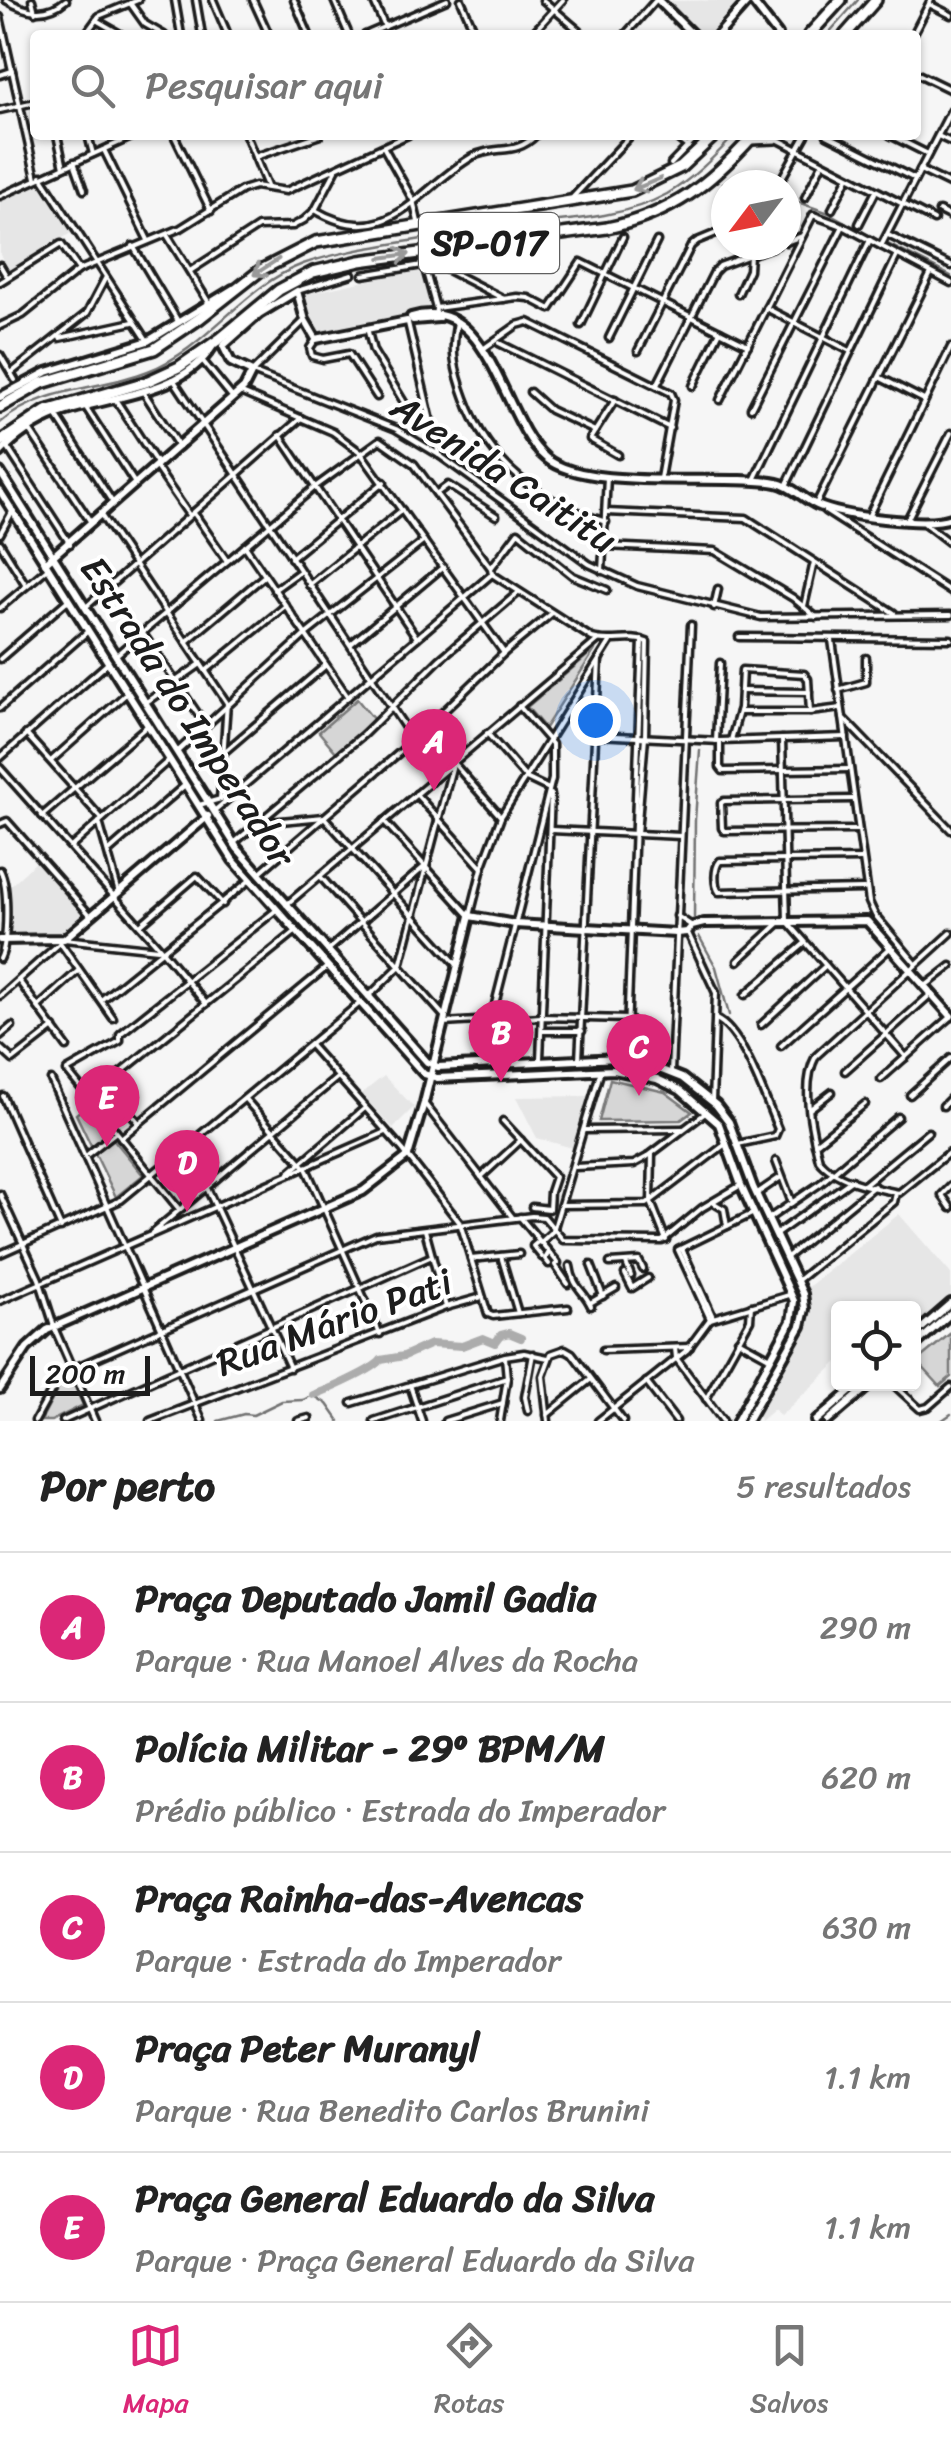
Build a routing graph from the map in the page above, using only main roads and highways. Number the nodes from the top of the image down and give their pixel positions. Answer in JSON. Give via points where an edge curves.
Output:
{"nodes":[{"id":1,"x":841,"y":0,"type":"edge"},
{"id":2,"x":876,"y":0,"type":"edge"},
{"id":3,"x":814,"y":30,"type":"edge"},
{"id":4,"x":849,"y":30,"type":"edge"},
{"id":5,"x":711,"y":140,"type":"edge"},
{"id":6,"x":749,"y":140,"type":"edge"},
{"id":7,"x":0,"y":408,"type":"edge"},
{"id":8,"x":2,"y":447,"type":"edge"}],
"edges":[{"from":1,"to":3,"type":"highway"},
{"from":2,"to":4,"type":"highway"},
{"from":5,"to":7,"type":"highway","number":"SP-017","one_way":true,"via":[[681,167],[618,194],[316,242],[279,258],[154,349],[42,384]]},
{"from":8,"to":6,"type":"highway","number":"SP-017","one_way":true,"via":[[46,411],[111,396],[220,344],[300,277],[344,263],[645,219],[696,191]]}]}
